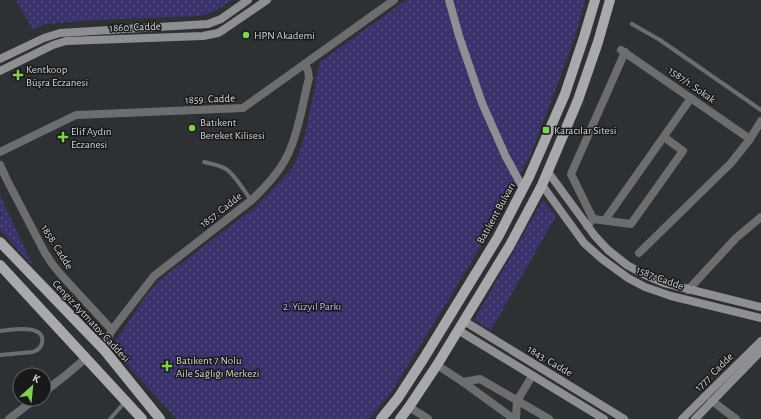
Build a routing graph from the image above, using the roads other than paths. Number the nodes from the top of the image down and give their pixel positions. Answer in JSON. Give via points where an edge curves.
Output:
{"nodes":[{"id":1,"x":248,"y":0,"type":"edge"},
{"id":2,"x":267,"y":0,"type":"edge"},
{"id":3,"x":394,"y":0,"type":"edge"},
{"id":4,"x":449,"y":0,"type":"edge"},
{"id":5,"x":595,"y":0,"type":"edge"},
{"id":6,"x":610,"y":0,"type":"edge"},
{"id":7,"x":632,"y":24,"type":"dead end"},
{"id":8,"x":44,"y":38,"type":"junction"},
{"id":9,"x":49,"y":47,"type":"junction"},
{"id":10,"x":0,"y":59,"type":"edge"},
{"id":11,"x":305,"y":64,"type":"junction"},
{"id":12,"x":0,"y":72,"type":"edge"},
{"id":13,"x":691,"y":98,"type":"junction"},
{"id":14,"x":761,"y":110,"type":"edge"},
{"id":15,"x":761,"y":121,"type":"edge"},
{"id":16,"x":664,"y":137,"type":"junction"},
{"id":17,"x":750,"y":139,"type":"junction"},
{"id":18,"x":0,"y":152,"type":"edge"},
{"id":19,"x":204,"y":162,"type":"dead end"},
{"id":20,"x":0,"y":165,"type":"edge"},
{"id":21,"x":548,"y":172,"type":"junction"},
{"id":22,"x":542,"y":185,"type":"junction"},
{"id":23,"x":523,"y":188,"type":"junction"},
{"id":24,"x":559,"y":188,"type":"junction"},
{"id":25,"x":549,"y":195,"type":"junction"},
{"id":26,"x":251,"y":200,"type":"junction"},
{"id":27,"x":761,"y":217,"type":"edge"},
{"id":28,"x":593,"y":219,"type":"junction"},
{"id":29,"x":605,"y":220,"type":"junction"},
{"id":30,"x":587,"y":226,"type":"junction"},
{"id":31,"x":0,"y":242,"type":"edge"},
{"id":32,"x":639,"y":253,"type":"dead end"},
{"id":33,"x":0,"y":265,"type":"edge"},
{"id":34,"x":688,"y":290,"type":"junction"},
{"id":35,"x":761,"y":307,"type":"edge"},
{"id":36,"x":761,"y":318,"type":"edge"},
{"id":37,"x":464,"y":321,"type":"junction"},
{"id":38,"x":112,"y":330,"type":"junction"},
{"id":39,"x":458,"y":330,"type":"junction"},
{"id":40,"x":0,"y":331,"type":"edge"},
{"id":41,"x":761,"y":341,"type":"edge"},
{"id":42,"x":102,"y":349,"type":"junction"},
{"id":43,"x":761,"y":351,"type":"edge"},
{"id":44,"x":0,"y":355,"type":"edge"},
{"id":45,"x":86,"y":358,"type":"junction"},
{"id":46,"x":437,"y":365,"type":"junction"},
{"id":47,"x":532,"y":376,"type":"junction"},
{"id":48,"x":463,"y":382,"type":"junction"},
{"id":49,"x":52,"y":386,"type":"edge"},
{"id":50,"x":517,"y":400,"type":"junction"},
{"id":51,"x":125,"y":401,"type":"junction"},
{"id":52,"x":712,"y":401,"type":"junction"},
{"id":53,"x":410,"y":406,"type":"junction"},
{"id":54,"x":25,"y":407,"type":"edge"},
{"id":55,"x":9,"y":419,"type":"edge"},
{"id":56,"x":110,"y":419,"type":"edge"},
{"id":57,"x":142,"y":419,"type":"edge"},
{"id":58,"x":160,"y":419,"type":"edge"},
{"id":59,"x":381,"y":419,"type":"edge"},
{"id":60,"x":400,"y":419,"type":"edge"},
{"id":61,"x":428,"y":419,"type":"edge"},
{"id":62,"x":515,"y":419,"type":"edge"},
{"id":63,"x":549,"y":419,"type":"edge"},
{"id":64,"x":604,"y":419,"type":"edge"},
{"id":65,"x":624,"y":419,"type":"edge"},
{"id":66,"x":682,"y":419,"type":"edge"},
{"id":67,"x":695,"y":419,"type":"edge"},
{"id":68,"x":736,"y":419,"type":"edge"}],
"edges":[{"from":1,"to":8,"type":"street","name":"1860. Cadde","via":[[221,19],[203,25],[64,32]]},
{"from":2,"to":9,"type":"street","name":"1860. Cadde","via":[[224,30],[210,35],[66,41]]},
{"from":3,"to":11,"type":"street","name":"1859. Cadde"},
{"from":4,"to":23,"type":"street","via":[[482,103]]},
{"from":5,"to":23,"type":"main road","name":"Batıkent Bulvarı","via":[[565,94]]},
{"from":6,"to":21,"type":"main road","via":[[578,100]]},
{"from":7,"to":14,"type":"lane","via":[[660,40]]},
{"from":8,"to":9,"type":"street"},
{"from":8,"to":10,"type":"street","name":"1860. Cadde"},
{"from":9,"to":12,"type":"street","name":"1860. Cadde"},
{"from":11,"to":18,"type":"street","name":"1859. Cadde","via":[[243,108],[76,115]]},
{"from":11,"to":26,"type":"street","name":"1857. Cadde","via":[[309,78],[291,148],[271,180]]},
{"from":13,"to":16,"type":"street"},
{"from":13,"to":17,"type":"street","name":"1587/1. Sokak"},
{"from":13,"to":28,"type":"street","name":"1587/1. Sokak","via":[[623,51],[571,174]]},
{"from":15,"to":17,"type":"street"},
{"from":16,"to":29,"type":"street"},
{"from":16,"to":29,"type":"street","via":[[683,151],[631,224]]},
{"from":17,"to":32,"type":"street","via":[[730,163]]},
{"from":19,"to":26,"type":"lane","via":[[227,170]]},
{"from":20,"to":38,"type":"street","name":"1858. Cadde","via":[[53,265]]},
{"from":21,"to":22,"type":"main road"},
{"from":21,"to":24,"type":"street","name":"1587. Cadde"},
{"from":22,"to":25,"type":"street","name":"1587. Cadde"},
{"from":22,"to":37,"type":"main road","via":[[510,245]]},
{"from":23,"to":59,"type":"main road","name":"Batıkent Bulvarı","via":[[498,237],[428,351],[398,398]]},
{"from":24,"to":25,"type":"street","via":[[555,185],[550,186]]},
{"from":24,"to":30,"type":"street","name":"1587. Cadde"},
{"from":25,"to":36,"type":"street","name":"1587. Cadde","via":[[587,246],[628,278],[671,296]]},
{"from":26,"to":38,"type":"street","name":"1857. Cadde","via":[[154,276]]},
{"from":27,"to":34,"type":"street","via":[[736,238]]},
{"from":28,"to":29,"type":"street"},
{"from":28,"to":30,"type":"street"},
{"from":30,"to":34,"type":"street","name":"1587. Cadde","via":[[608,250],[631,268],[664,283]]},
{"from":31,"to":42,"type":"main road","name":"Cengiz Aytmatov Caddesi"},
{"from":33,"to":45,"type":"main road"},
{"from":34,"to":35,"type":"street","name":"1587. Cadde"},
{"from":37,"to":39,"type":"main road"},
{"from":37,"to":65,"type":"street","name":"1843. Cadde"},
{"from":38,"to":42,"type":"street","name":"1857. Cadde"},
{"from":39,"to":46,"type":"main road"},
{"from":39,"to":47,"type":"street","name":"1843. Cadde"},
{"from":40,"to":44,"type":"lane","via":[[33,330],[38,332],[42,340],[36,351]]},
{"from":41,"to":66,"type":"street","name":"1777. Cadde"},
{"from":42,"to":58,"type":"main road","name":"Cengiz Aytmatov Caddesi"},
{"from":43,"to":52,"type":"street","name":"1777. Cadde"},
{"from":45,"to":49,"type":"street"},
{"from":45,"to":51,"type":"main road"},
{"from":46,"to":48,"type":"street"},
{"from":46,"to":53,"type":"main road"},
{"from":47,"to":50,"type":"street"},
{"from":47,"to":64,"type":"street","name":"1843. Cadde"},
{"from":48,"to":50,"type":"street","via":[[480,379]]},
{"from":48,"to":62,"type":"street"},
{"from":50,"to":62,"type":"street"},
{"from":50,"to":63,"type":"street"},
{"from":51,"to":56,"type":"lane"},
{"from":51,"to":57,"type":"main road"},
{"from":52,"to":67,"type":"street","name":"1777. Cadde"},
{"from":52,"to":68,"type":"street"},
{"from":53,"to":60,"type":"main road"},
{"from":53,"to":61,"type":"street"},
{"from":54,"to":55,"type":"street"}]}
